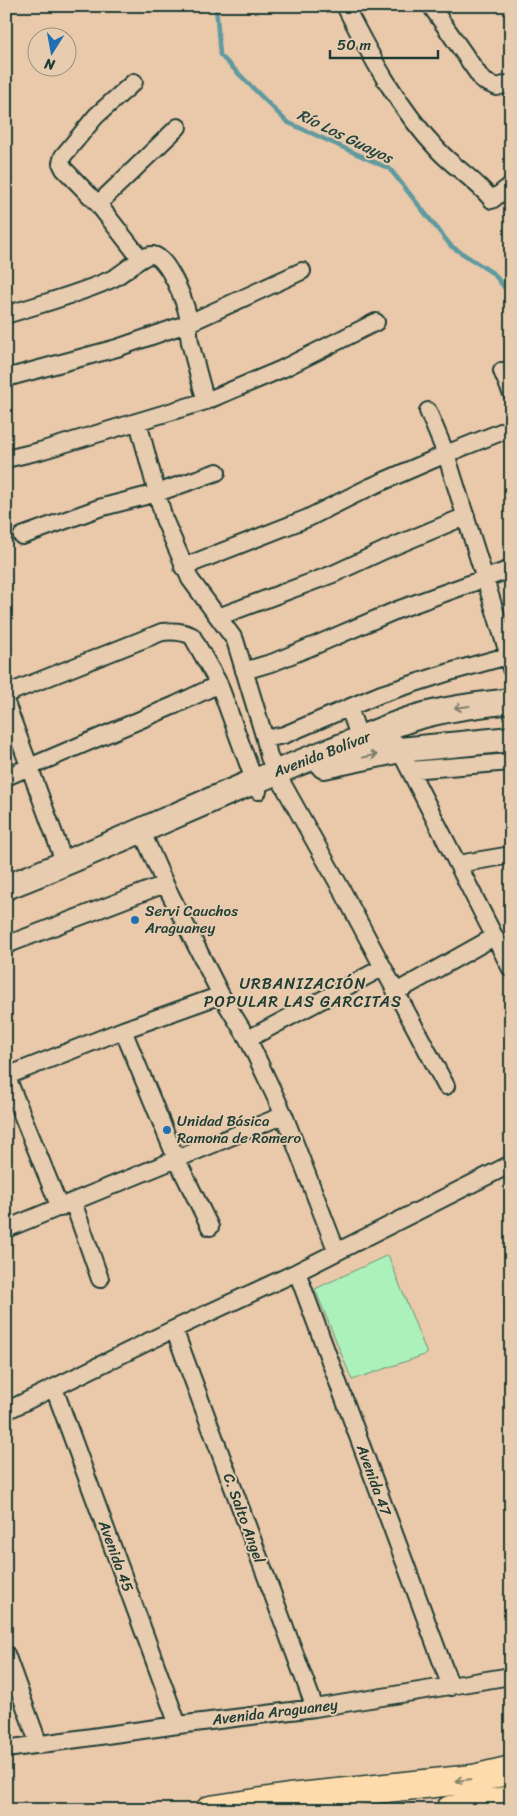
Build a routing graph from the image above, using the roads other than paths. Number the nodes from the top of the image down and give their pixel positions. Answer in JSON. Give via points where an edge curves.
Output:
{"nodes":[{"id":1,"x":345,"y":6,"type":"edge"},
{"id":2,"x":431,"y":6,"type":"edge"},
{"id":3,"x":134,"y":82,"type":"dead end"},
{"id":4,"x":511,"y":83,"type":"edge"},
{"id":5,"x":178,"y":127,"type":"dead end"},
{"id":6,"x":511,"y":185,"type":"edge"},
{"id":7,"x":98,"y":204,"type":"junction"},
{"id":8,"x":140,"y":258,"type":"junction"},
{"id":9,"x":302,"y":271,"type":"dead end"},
{"id":10,"x":6,"y":316,"type":"edge"},
{"id":11,"x":376,"y":322,"type":"dead end"},
{"id":12,"x":188,"y":323,"type":"junction"},
{"id":13,"x":502,"y":371,"type":"dead end"},
{"id":14,"x":6,"y":378,"type":"edge"},
{"id":15,"x":511,"y":392,"type":"edge"},
{"id":16,"x":206,"y":401,"type":"junction"},
{"id":17,"x":428,"y":412,"type":"dead end"},
{"id":18,"x":138,"y":422,"type":"junction"},
{"id":19,"x":511,"y":428,"type":"edge"},
{"id":20,"x":446,"y":454,"type":"junction"},
{"id":21,"x":6,"y":459,"type":"edge"},
{"id":22,"x":218,"y":472,"type":"dead end"},
{"id":23,"x":157,"y":493,"type":"junction"},
{"id":24,"x":466,"y":516,"type":"junction"},
{"id":25,"x":22,"y":536,"type":"dead end"},
{"id":26,"x":184,"y":567,"type":"junction"},
{"id":27,"x":511,"y":569,"type":"edge"},
{"id":28,"x":484,"y":578,"type":"junction"},
{"id":29,"x":218,"y":617,"type":"junction"},
{"id":30,"x":510,"y":660,"type":"edge"},
{"id":31,"x":244,"y":671,"type":"junction"},
{"id":32,"x":219,"y":684,"type":"junction"},
{"id":33,"x":6,"y":694,"type":"edge"},
{"id":34,"x":511,"y":701,"type":"edge"},
{"id":35,"x":6,"y":703,"type":"edge"},
{"id":36,"x":349,"y":708,"type":"junction"},
{"id":37,"x":386,"y":729,"type":"junction"},
{"id":38,"x":265,"y":739,"type":"junction"},
{"id":39,"x":360,"y":739,"type":"junction"},
{"id":40,"x":511,"y":739,"type":"edge"},
{"id":41,"x":405,"y":760,"type":"junction"},
{"id":42,"x":511,"y":762,"type":"edge"},
{"id":43,"x":30,"y":767,"type":"junction"},
{"id":44,"x":6,"y":777,"type":"edge"},
{"id":45,"x":268,"y":781,"type":"junction"},
{"id":46,"x":142,"y":832,"type":"junction"},
{"id":47,"x":511,"y":856,"type":"edge"},
{"id":48,"x":65,"y":864,"type":"junction"},
{"id":49,"x":458,"y":864,"type":"junction"},
{"id":50,"x":166,"y":884,"type":"junction"},
{"id":51,"x":6,"y":887,"type":"edge"},
{"id":52,"x":494,"y":937,"type":"junction"},
{"id":53,"x":6,"y":945,"type":"edge"},
{"id":54,"x":382,"y":968,"type":"junction"},
{"id":55,"x":511,"y":968,"type":"edge"},
{"id":56,"x":396,"y":992,"type":"junction"},
{"id":57,"x":221,"y":995,"type":"junction"},
{"id":58,"x":123,"y":1030,"type":"junction"},
{"id":59,"x":248,"y":1039,"type":"junction"},
{"id":60,"x":6,"y":1075,"type":"edge"},
{"id":61,"x":446,"y":1086,"type":"dead end"},
{"id":62,"x":284,"y":1115,"type":"junction"},
{"id":63,"x":176,"y":1158,"type":"junction"},
{"id":64,"x":511,"y":1164,"type":"edge"},
{"id":65,"x":67,"y":1205,"type":"junction"},
{"id":66,"x":210,"y":1227,"type":"dead end"},
{"id":67,"x":6,"y":1229,"type":"edge"},
{"id":68,"x":337,"y":1252,"type":"junction"},
{"id":69,"x":297,"y":1272,"type":"junction"},
{"id":70,"x":100,"y":1279,"type":"dead end"},
{"id":71,"x":174,"y":1329,"type":"junction"},
{"id":72,"x":54,"y":1388,"type":"junction"},
{"id":73,"x":6,"y":1412,"type":"edge"},
{"id":74,"x":6,"y":1654,"type":"edge"},
{"id":75,"x":511,"y":1676,"type":"edge"},
{"id":76,"x":450,"y":1687,"type":"junction"},
{"id":77,"x":315,"y":1708,"type":"junction"},
{"id":78,"x":178,"y":1724,"type":"junction"},
{"id":79,"x":39,"y":1745,"type":"junction"},
{"id":80,"x":6,"y":1749,"type":"edge"},
{"id":81,"x":511,"y":1770,"type":"edge"},
{"id":82,"x":511,"y":1800,"type":"edge"},
{"id":83,"x":210,"y":1810,"type":"edge"},
{"id":84,"x":450,"y":1810,"type":"edge"}],
"edges":[{"from":1,"to":6,"type":"street","via":[[370,56],[407,112],[440,152],[481,186],[492,200]]},
{"from":2,"to":4,"type":"street","via":[[483,81],[497,87]]},
{"from":3,"to":7,"type":"street","via":[[96,116],[62,156],[64,169]]},
{"from":5,"to":7,"type":"street"},
{"from":7,"to":8,"type":"street"},
{"from":8,"to":10,"type":"street","via":[[114,278]]},
{"from":8,"to":12,"type":"street","via":[[150,255],[161,259],[180,292]]},
{"from":9,"to":12,"type":"street"},
{"from":11,"to":16,"type":"street"},
{"from":12,"to":14,"type":"street","via":[[116,348]]},
{"from":12,"to":16,"type":"street"},
{"from":13,"to":15,"type":"street"},
{"from":16,"to":18,"type":"street"},
{"from":17,"to":20,"type":"street"},
{"from":18,"to":21,"type":"street"},
{"from":18,"to":23,"type":"street"},
{"from":19,"to":20,"type":"street"},
{"from":20,"to":24,"type":"street"},
{"from":20,"to":26,"type":"street","via":[[308,518]]},
{"from":22,"to":23,"type":"street"},
{"from":23,"to":25,"type":"street","via":[[100,508]]},
{"from":23,"to":26,"type":"street"},
{"from":24,"to":28,"type":"street"},
{"from":24,"to":29,"type":"street","via":[[333,574]]},
{"from":26,"to":29,"type":"street"},
{"from":27,"to":28,"type":"street"},
{"from":28,"to":30,"type":"street"},
{"from":28,"to":31,"type":"street"},
{"from":29,"to":31,"type":"street","via":[[235,640]]},
{"from":30,"to":36,"type":"street","via":[[453,671]]},
{"from":31,"to":38,"type":"street"},
{"from":32,"to":33,"type":"street","via":[[192,636],[174,631],[162,632]]},
{"from":32,"to":43,"type":"street"},
{"from":32,"to":45,"type":"street"},
{"from":34,"to":37,"type":"main road","name":"Avenida Bolívar","one_way":true,"via":[[449,709]]},
{"from":35,"to":43,"type":"street"},
{"from":36,"to":38,"type":"street","via":[[284,735]]},
{"from":36,"to":39,"type":"street"},
{"from":37,"to":39,"type":"main road","name":"Avenida Bolívar"},
{"from":37,"to":41,"type":"street"},
{"from":38,"to":45,"type":"street","via":[[269,757]]},
{"from":39,"to":45,"type":"main road","name":"Avenida Bolívar"},
{"from":40,"to":41,"type":"main road","name":"Avenida Bolívar"},
{"from":41,"to":42,"type":"street"},
{"from":45,"to":41,"type":"main road","name":"Avenida Bolívar","one_way":true,"via":[[330,764]]},
{"from":41,"to":49,"type":"street"},
{"from":43,"to":44,"type":"street"},
{"from":43,"to":48,"type":"street"},
{"from":45,"to":46,"type":"main road","name":"Avenida Bolívar"},
{"from":45,"to":54,"type":"street","via":[[343,892]]},
{"from":46,"to":48,"type":"main road","name":"Avenida Bolívar"},
{"from":46,"to":50,"type":"street"},
{"from":47,"to":49,"type":"street"},
{"from":48,"to":51,"type":"main road","name":"Avenida Bolívar"},
{"from":49,"to":52,"type":"street"},
{"from":50,"to":53,"type":"street"},
{"from":50,"to":57,"type":"street"},
{"from":52,"to":55,"type":"street"},
{"from":52,"to":56,"type":"street"},
{"from":54,"to":56,"type":"street"},
{"from":54,"to":59,"type":"street"},
{"from":56,"to":61,"type":"street"},
{"from":57,"to":58,"type":"street"},
{"from":57,"to":59,"type":"street"},
{"from":58,"to":60,"type":"street"},
{"from":58,"to":63,"type":"street"},
{"from":59,"to":62,"type":"street"},
{"from":60,"to":65,"type":"street"},
{"from":62,"to":63,"type":"street"},
{"from":62,"to":68,"type":"street"},
{"from":63,"to":65,"type":"street"},
{"from":63,"to":66,"type":"street"},
{"from":64,"to":68,"type":"street"},
{"from":65,"to":67,"type":"street"},
{"from":65,"to":70,"type":"street"},
{"from":68,"to":69,"type":"street"},
{"from":69,"to":71,"type":"street"},
{"from":69,"to":76,"type":"street","name":"Avenida 47"},
{"from":71,"to":72,"type":"street"},
{"from":71,"to":77,"type":"street","name":"C. Salto Angel"},
{"from":72,"to":73,"type":"street"},
{"from":72,"to":78,"type":"street","name":"Avenida 45"},
{"from":74,"to":79,"type":"street"},
{"from":75,"to":76,"type":"street","name":"Avenida Araguaney"},
{"from":76,"to":77,"type":"street","name":"Avenida Araguaney"},
{"from":77,"to":78,"type":"street","name":"Avenida Araguaney"},
{"from":78,"to":79,"type":"street","name":"Avenida Araguaney"},
{"from":79,"to":80,"type":"street","name":"Avenida Araguaney"},
{"from":81,"to":83,"type":"highway","one_way":true,"via":[[473,1779],[289,1798]]},
{"from":82,"to":84,"type":"highway"}]}
